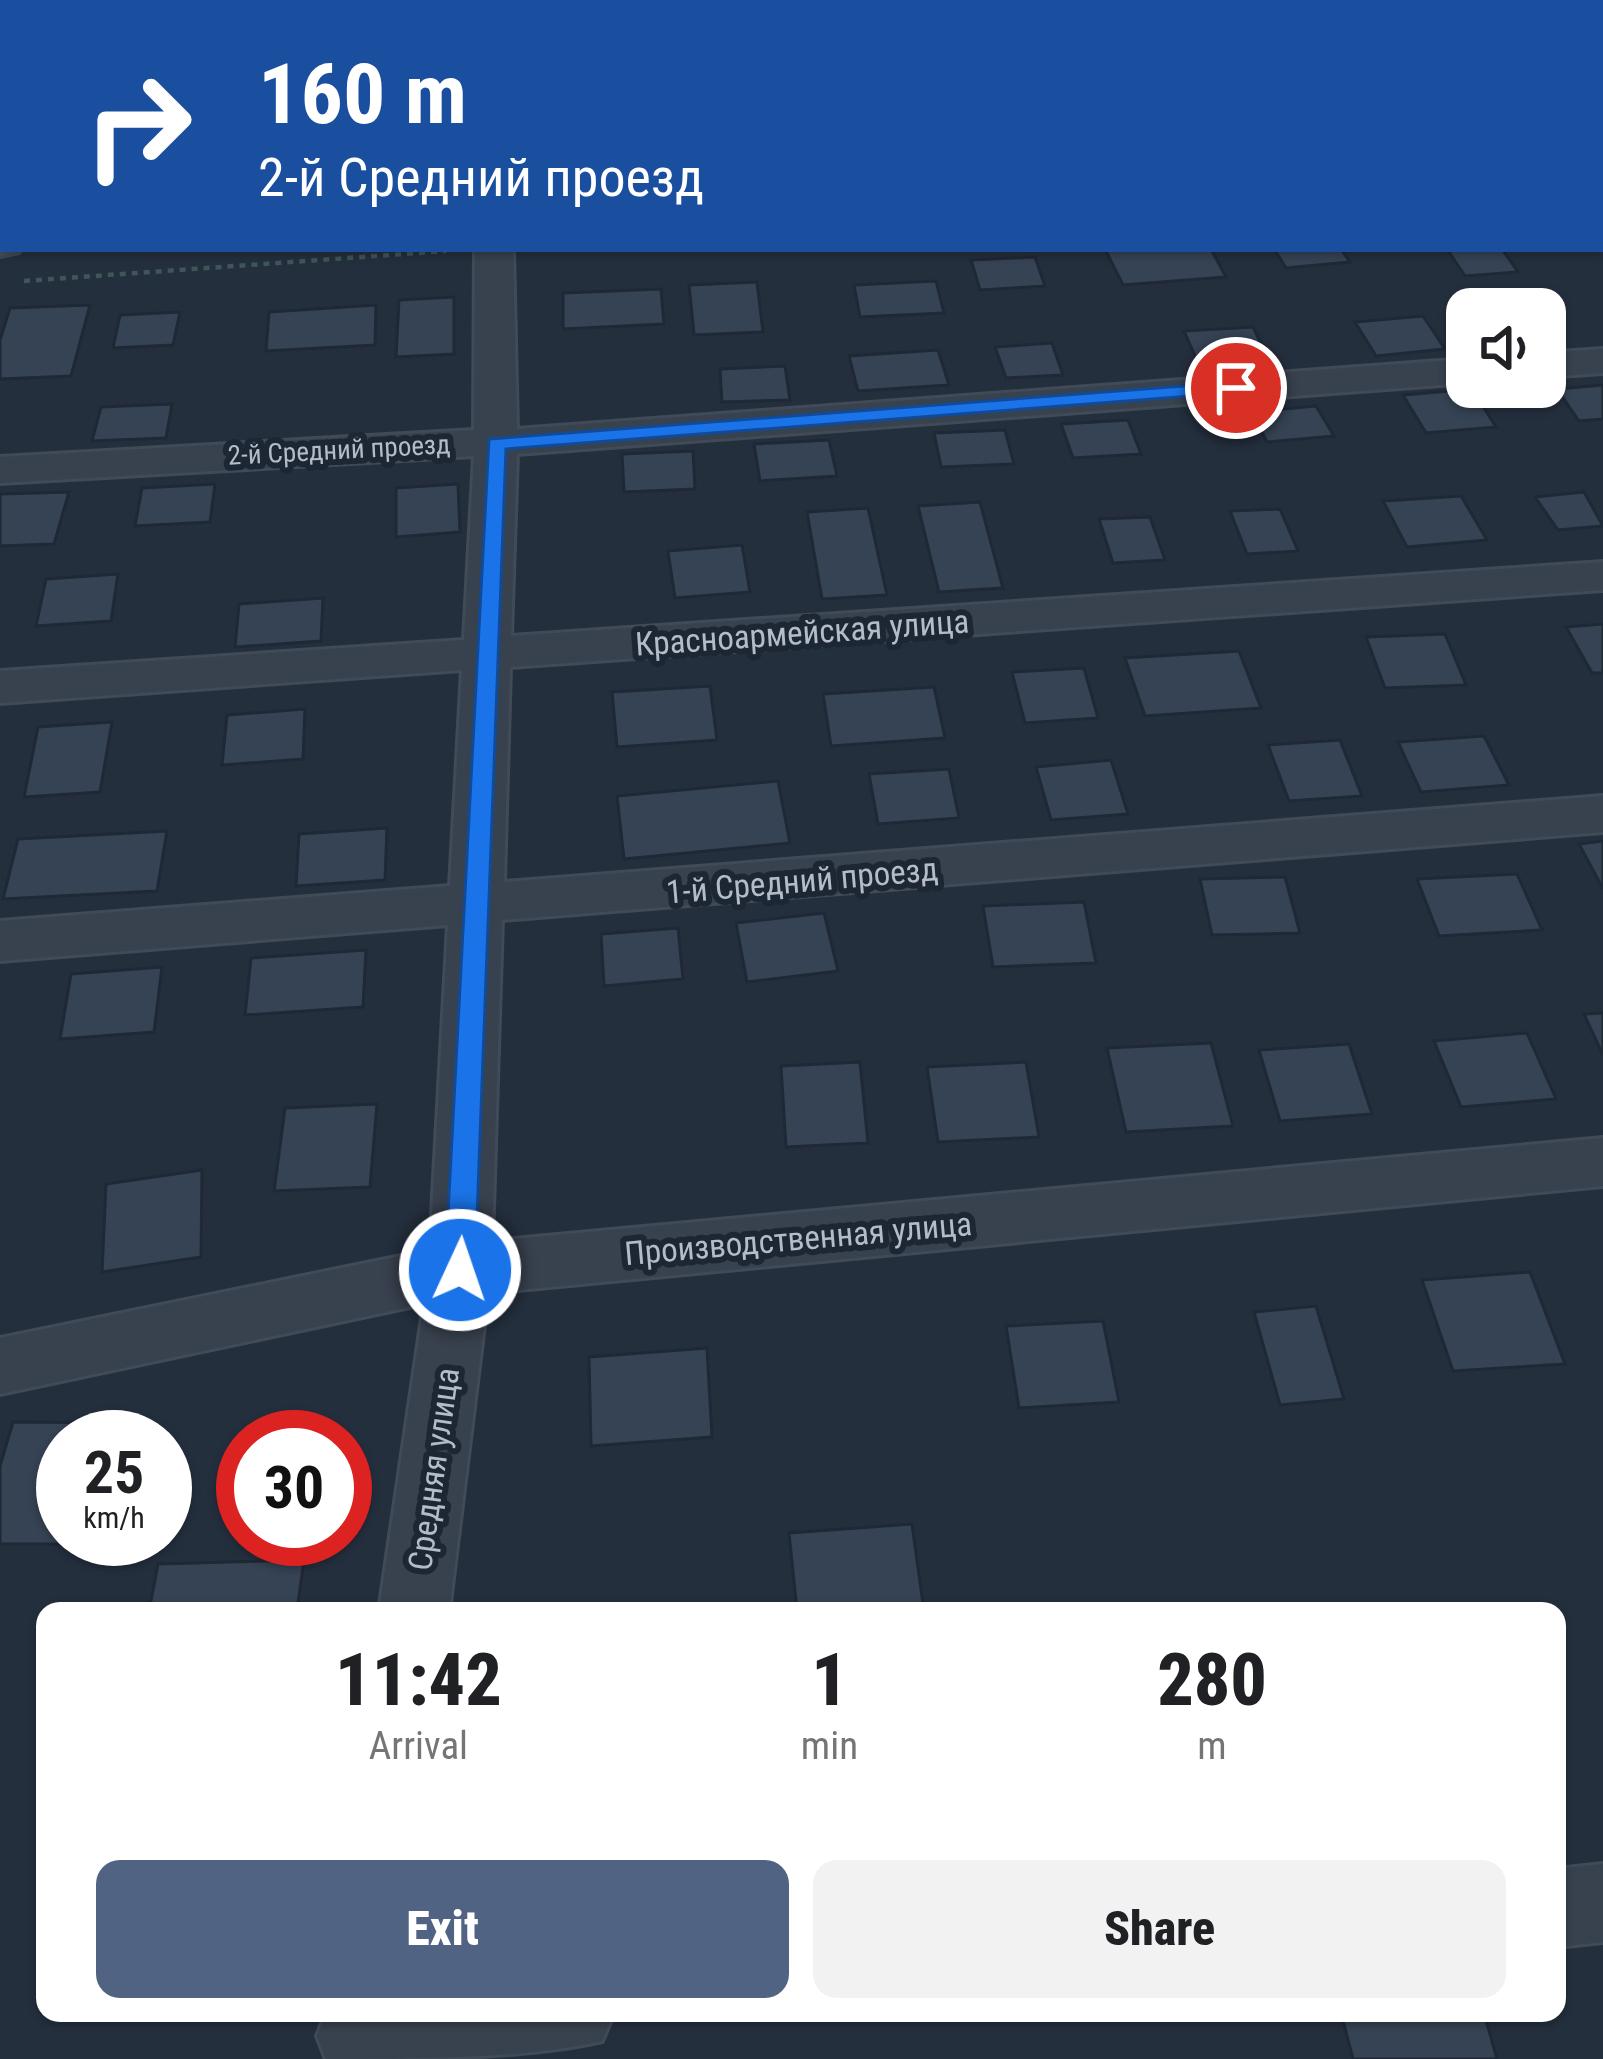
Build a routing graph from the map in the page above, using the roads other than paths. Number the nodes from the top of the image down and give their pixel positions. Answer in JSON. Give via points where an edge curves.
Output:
{"nodes":[{"id":1,"x":473,"y":252,"type":"edge"},
{"id":2,"x":1603,"y":361,"type":"edge"},
{"id":3,"x":1566,"y":364,"type":"edge"},
{"id":4,"x":1446,"y":373,"type":"edge"},
{"id":5,"x":496,"y":443,"type":"junction"},
{"id":6,"x":0,"y":470,"type":"edge"},
{"id":7,"x":1603,"y":576,"type":"edge"},
{"id":8,"x":485,"y":655,"type":"junction"},
{"id":9,"x":0,"y":687,"type":"edge"},
{"id":10,"x":1603,"y":814,"type":"edge"},
{"id":11,"x":479,"y":906,"type":"junction"},
{"id":12,"x":0,"y":941,"type":"edge"},
{"id":13,"x":1603,"y":1162,"type":"edge"},
{"id":14,"x":460,"y":1270,"type":"junction"},
{"id":15,"x":0,"y":1366,"type":"edge"},
{"id":16,"x":415,"y":1602,"type":"edge"},
{"id":17,"x":1603,"y":1904,"type":"edge"},
{"id":18,"x":1566,"y":1907,"type":"edge"},
{"id":19,"x":489,"y":2022,"type":"edge"},
{"id":20,"x":357,"y":2036,"type":"edge"}],
"edges":[{"from":1,"to":5,"type":"street","name":"Средняя улица"},
{"from":2,"to":3,"type":"street"},
{"from":4,"to":5,"type":"street","name":"2-й Средний проезд"},
{"from":5,"to":6,"type":"street","name":"2-й Средний проезд"},
{"from":5,"to":8,"type":"street","name":"Средняя улица"},
{"from":7,"to":8,"type":"street","name":"Красноармейская улица"},
{"from":8,"to":9,"type":"street","name":"Красноармейская улица"},
{"from":8,"to":11,"type":"street","name":"Средняя улица"},
{"from":10,"to":11,"type":"street","name":"1-й Средний проезд"},
{"from":11,"to":12,"type":"street","name":"1-й Средний проезд"},
{"from":11,"to":14,"type":"street","name":"Средняя улица"},
{"from":13,"to":14,"type":"street","name":"Производственная улица"},
{"from":14,"to":15,"type":"street","name":"Производственная улица"},
{"from":14,"to":16,"type":"street","name":"Средняя улица"},
{"from":17,"to":18,"type":"street"},
{"from":19,"to":20,"type":"street"}]}
